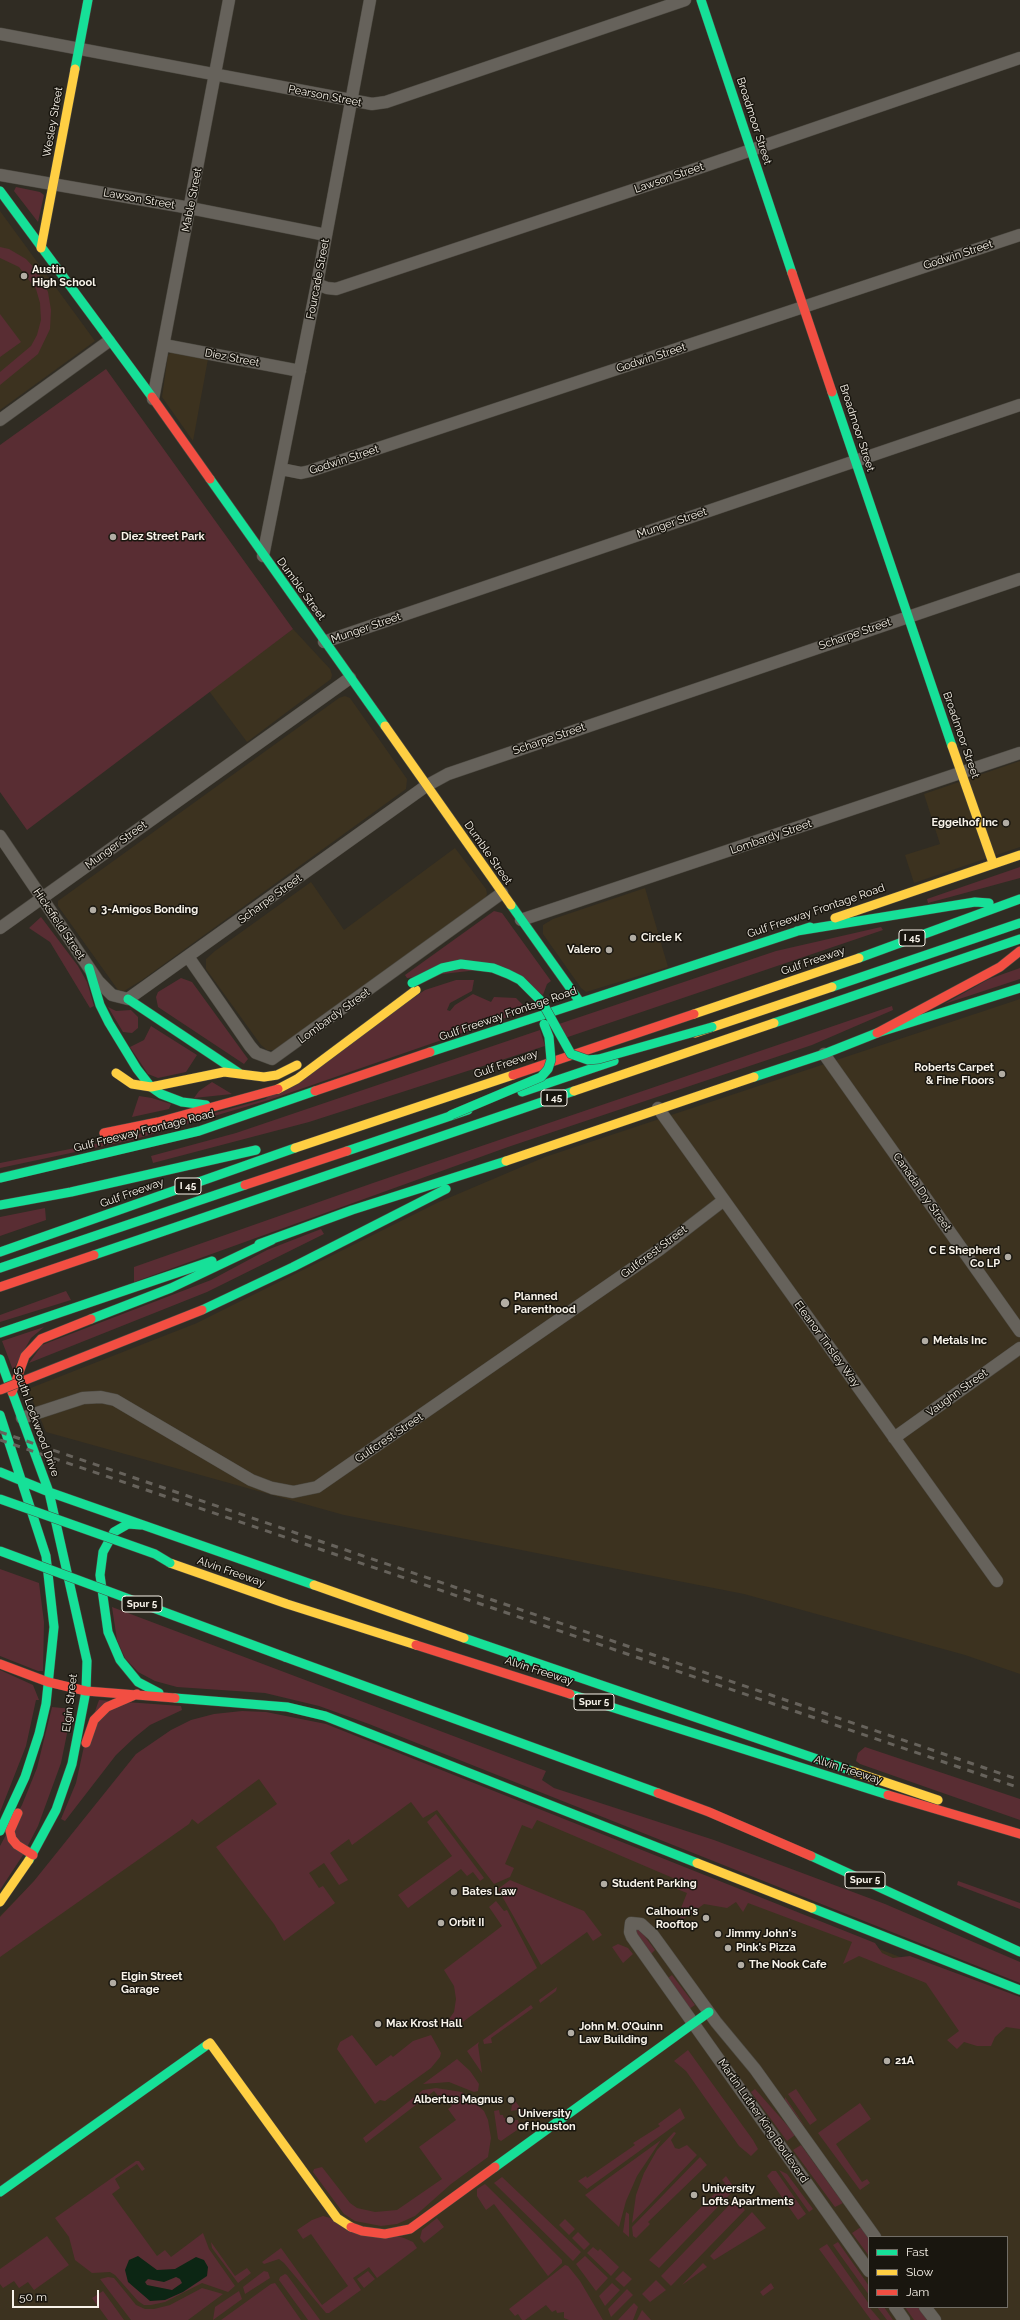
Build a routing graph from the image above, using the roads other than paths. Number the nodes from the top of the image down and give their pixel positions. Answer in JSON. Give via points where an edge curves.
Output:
{"nodes":[{"id":1,"x":88,"y":0,"type":"edge"},
{"id":2,"x":229,"y":0,"type":"edge"},
{"id":3,"x":370,"y":0,"type":"edge"},
{"id":4,"x":685,"y":0,"type":"edge"},
{"id":5,"x":701,"y":0,"type":"edge"},
{"id":6,"x":0,"y":34,"type":"edge"},
{"id":7,"x":79,"y":49,"type":"junction"},
{"id":8,"x":1020,"y":58,"type":"edge"},
{"id":9,"x":215,"y":74,"type":"junction"},
{"id":10,"x":352,"y":101,"type":"junction"},
{"id":11,"x":751,"y":150,"type":"junction"},
{"id":12,"x":0,"y":175,"type":"edge"},
{"id":13,"x":54,"y":185,"type":"junction"},
{"id":14,"x":0,"y":191,"type":"edge"},
{"id":15,"x":190,"y":208,"type":"junction"},
{"id":16,"x":326,"y":235,"type":"junction"},
{"id":17,"x":1020,"y":235,"type":"edge"},
{"id":18,"x":41,"y":248,"type":"junction"},
{"id":19,"x":317,"y":284,"type":"junction"},
{"id":20,"x":804,"y":307,"type":"junction"},
{"id":21,"x":109,"y":341,"type":"junction"},
{"id":22,"x":164,"y":345,"type":"junction"},
{"id":23,"x":300,"y":371,"type":"junction"},
{"id":24,"x":152,"y":399,"type":"junction"},
{"id":25,"x":1020,"y":405,"type":"edge"},
{"id":26,"x":0,"y":420,"type":"edge"},
{"id":27,"x":855,"y":460,"type":"junction"},
{"id":28,"x":281,"y":469,"type":"junction"},
{"id":29,"x":262,"y":556,"type":"junction"},
{"id":30,"x":1020,"y":579,"type":"edge"},
{"id":31,"x":907,"y":617,"type":"junction"},
{"id":32,"x":324,"y":642,"type":"junction"},
{"id":33,"x":350,"y":678,"type":"junction"},
{"id":34,"x":1020,"y":753,"type":"edge"},
{"id":35,"x":961,"y":773,"type":"junction"},
{"id":36,"x":426,"y":786,"type":"junction"},
{"id":37,"x":3,"y":841,"type":"edge"},
{"id":38,"x":1020,"y":855,"type":"edge"},
{"id":39,"x":993,"y":863,"type":"junction"},
{"id":40,"x":502,"y":893,"type":"junction"},
{"id":41,"x":1020,"y":898,"type":"edge"},
{"id":42,"x":42,"y":899,"type":"junction"},
{"id":43,"x":1004,"y":904,"type":"junction"},
{"id":44,"x":521,"y":920,"type":"junction"},
{"id":45,"x":1020,"y":923,"type":"edge"},
{"id":46,"x":0,"y":928,"type":"edge"},
{"id":47,"x":797,"y":931,"type":"junction"},
{"id":48,"x":1020,"y":939,"type":"edge"},
{"id":49,"x":1020,"y":951,"type":"edge"},
{"id":50,"x":189,"y":958,"type":"junction"},
{"id":51,"x":89,"y":968,"type":"junction"},
{"id":52,"x":414,"y":986,"type":"junction"},
{"id":53,"x":1020,"y":988,"type":"edge"},
{"id":54,"x":128,"y":999,"type":"junction"},
{"id":55,"x":580,"y":1002,"type":"junction"},
{"id":56,"x":355,"y":1024,"type":"dead end"},
{"id":57,"x":712,"y":1027,"type":"junction"},
{"id":58,"x":877,"y":1032,"type":"junction"},
{"id":59,"x":824,"y":1054,"type":"junction"},
{"id":60,"x":307,"y":1058,"type":"dead end"},
{"id":61,"x":116,"y":1073,"type":"dead end"},
{"id":62,"x":239,"y":1073,"type":"junction"},
{"id":63,"x":211,"y":1074,"type":"junction"},
{"id":64,"x":151,"y":1087,"type":"junction"},
{"id":65,"x":182,"y":1102,"type":"junction"},
{"id":66,"x":215,"y":1106,"type":"junction"},
{"id":67,"x":658,"y":1108,"type":"junction"},
{"id":68,"x":451,"y":1115,"type":"junction"},
{"id":69,"x":158,"y":1122,"type":"junction"},
{"id":70,"x":104,"y":1133,"type":"dead end"},
{"id":71,"x":301,"y":1146,"type":"junction"},
{"id":72,"x":501,"y":1163,"type":"junction"},
{"id":73,"x":0,"y":1178,"type":"edge"},
{"id":74,"x":724,"y":1200,"type":"junction"},
{"id":75,"x":0,"y":1204,"type":"edge"},
{"id":76,"x":272,"y":1240,"type":"junction"},
{"id":77,"x":0,"y":1252,"type":"edge"},
{"id":78,"x":62,"y":1266,"type":"junction"},
{"id":79,"x":0,"y":1268,"type":"edge"},
{"id":80,"x":0,"y":1287,"type":"edge"},
{"id":81,"x":0,"y":1295,"type":"edge"},
{"id":82,"x":1020,"y":1331,"type":"edge"},
{"id":83,"x":0,"y":1334,"type":"edge"},
{"id":84,"x":1020,"y":1348,"type":"edge"},
{"id":85,"x":0,"y":1360,"type":"edge"},
{"id":86,"x":0,"y":1390,"type":"edge"},
{"id":87,"x":12,"y":1392,"type":"junction"},
{"id":88,"x":0,"y":1415,"type":"edge"},
{"id":89,"x":22,"y":1418,"type":"junction"},
{"id":90,"x":894,"y":1438,"type":"junction"},
{"id":91,"x":0,"y":1472,"type":"edge"},
{"id":92,"x":22,"y":1481,"type":"junction"},
{"id":93,"x":49,"y":1492,"type":"junction"},
{"id":94,"x":0,"y":1499,"type":"edge"},
{"id":95,"x":23,"y":1520,"type":"dead end"},
{"id":96,"x":142,"y":1525,"type":"junction"},
{"id":97,"x":0,"y":1551,"type":"edge"},
{"id":98,"x":170,"y":1563,"type":"junction"},
{"id":99,"x":997,"y":1581,"type":"dead end"},
{"id":100,"x":0,"y":1664,"type":"edge"},
{"id":101,"x":48,"y":1682,"type":"junction"},
{"id":102,"x":86,"y":1691,"type":"junction"},
{"id":103,"x":137,"y":1694,"type":"junction"},
{"id":104,"x":168,"y":1697,"type":"junction"},
{"id":105,"x":39,"y":1734,"type":"junction"},
{"id":106,"x":52,"y":1816,"type":"junction"},
{"id":107,"x":0,"y":1831,"type":"edge"},
{"id":108,"x":1020,"y":1834,"type":"edge"},
{"id":109,"x":33,"y":1855,"type":"junction"},
{"id":110,"x":0,"y":1902,"type":"edge"},
{"id":111,"x":1020,"y":1952,"type":"edge"},
{"id":112,"x":673,"y":1962,"type":"junction"},
{"id":113,"x":658,"y":1973,"type":"junction"},
{"id":114,"x":1020,"y":1990,"type":"edge"},
{"id":115,"x":709,"y":2012,"type":"junction"},
{"id":116,"x":694,"y":2022,"type":"junction"},
{"id":117,"x":0,"y":2192,"type":"edge"},
{"id":118,"x":874,"y":2236,"type":"edge"},
{"id":119,"x":868,"y":2270,"type":"edge"},
{"id":120,"x":896,"y":2308,"type":"edge"},
{"id":121,"x":926,"y":2308,"type":"edge"},
{"id":122,"x":904,"y":2320,"type":"edge"},
{"id":123,"x":935,"y":2320,"type":"edge"}],
"edges":[{"from":1,"to":7,"type":"main road","name":"Wesley Street"},
{"from":2,"to":9,"type":"street","name":"Mable Street"},
{"from":3,"to":10,"type":"street","name":"Fourcade Street"},
{"from":4,"to":10,"type":"street","name":"Pearson Street","via":[[386,102],[372,104]]},
{"from":5,"to":11,"type":"main road","name":"Broadmoor Street"},
{"from":6,"to":7,"type":"street","name":"Pearson Street"},
{"from":7,"to":9,"type":"street","name":"Pearson Street"},
{"from":7,"to":13,"type":"main road","name":"Wesley Street"},
{"from":8,"to":11,"type":"street","name":"Lawson Street"},
{"from":9,"to":10,"type":"street","name":"Pearson Street"},
{"from":9,"to":15,"type":"street","name":"Mable Street"},
{"from":10,"to":16,"type":"street","name":"Fourcade Street"},
{"from":11,"to":19,"type":"street","name":"Lawson Street","via":[[336,289]]},
{"from":11,"to":20,"type":"main road","name":"Broadmoor Street"},
{"from":12,"to":13,"type":"street","name":"Lawson Street"},
{"from":13,"to":15,"type":"street","name":"Lawson Street"},
{"from":13,"to":18,"type":"main road","name":"Wesley Street"},
{"from":14,"to":18,"type":"main road","name":"Dumble Street"},
{"from":15,"to":16,"type":"street","name":"Lawson Street"},
{"from":15,"to":22,"type":"street","name":"Mable Street"},
{"from":16,"to":19,"type":"street","name":"Fourcade Street"},
{"from":17,"to":20,"type":"street","name":"Godwin Street"},
{"from":18,"to":21,"type":"main road","name":"Dumble Street"},
{"from":19,"to":23,"type":"street","name":"Fourcade Street"},
{"from":20,"to":27,"type":"main road","name":"Broadmoor Street"},
{"from":20,"to":28,"type":"street","name":"Godwin Street","via":[[310,472]]},
{"from":21,"to":24,"type":"main road","name":"Dumble Street"},
{"from":21,"to":26,"type":"street"},
{"from":22,"to":23,"type":"street","name":"Diez Street"},
{"from":22,"to":24,"type":"street","name":"Mable Street"},
{"from":23,"to":28,"type":"street","name":"Fourcade Street"},
{"from":24,"to":29,"type":"main road","name":"Dumble Street"},
{"from":25,"to":27,"type":"street","name":"Munger Street"},
{"from":27,"to":31,"type":"main road","name":"Broadmoor Street"},
{"from":27,"to":32,"type":"street","name":"Munger Street"},
{"from":28,"to":29,"type":"street","name":"Fourcade Street"},
{"from":29,"to":32,"type":"main road","name":"Dumble Street"},
{"from":30,"to":31,"type":"street","name":"Scharpe Street"},
{"from":31,"to":35,"type":"main road","name":"Broadmoor Street"},
{"from":31,"to":36,"type":"street","name":"Scharpe Street","via":[[448,774]]},
{"from":32,"to":33,"type":"main road","name":"Dumble Street"},
{"from":33,"to":36,"type":"main road","name":"Dumble Street"},
{"from":33,"to":42,"type":"street","name":"Munger Street"},
{"from":34,"to":35,"type":"street","name":"Lombardy Street"},
{"from":35,"to":39,"type":"main road","name":"Broadmoor Street"},
{"from":35,"to":44,"type":"street","name":"Lombardy Street"},
{"from":36,"to":40,"type":"main road","name":"Dumble Street"},
{"from":36,"to":50,"type":"street","name":"Scharpe Street"},
{"from":37,"to":42,"type":"street","name":"Hicksfield Street"},
{"from":38,"to":39,"type":"main road","name":"Gulf Freeway Frontage Road"},
{"from":39,"to":47,"type":"main road","name":"Gulf Freeway Frontage Road"},
{"from":40,"to":44,"type":"main road","name":"Dumble Street"},
{"from":40,"to":50,"type":"street","name":"Lombardy Street","via":[[272,1059],[256,1053],[250,1046]]},
{"from":41,"to":43,"type":"main road","name":"Gulf Freeway","number":"I 45"},
{"from":42,"to":46,"type":"street","name":"Munger Street"},
{"from":42,"to":51,"type":"street","name":"Hicksfield Street"},
{"from":43,"to":47,"type":"main road","via":[[975,902]]},
{"from":43,"to":71,"type":"main road","name":"Gulf Freeway","number":"I 45","via":[[812,974]]},
{"from":44,"to":55,"type":"main road","name":"Dumble Street"},
{"from":45,"to":57,"type":"main road"},
{"from":47,"to":55,"type":"main road","name":"Gulf Freeway Frontage Road"},
{"from":48,"to":78,"type":"main road","number":"I 45"},
{"from":49,"to":58,"type":"main road","via":[[1000,967]]},
{"from":50,"to":54,"type":"street","name":"Scharpe Street"},
{"from":51,"to":54,"type":"street","name":"Hicksfield Street","via":[[105,989],[118,998]]},
{"from":51,"to":64,"type":"main road","via":[[100,1005],[109,1023]]},
{"from":52,"to":56,"type":"main road"},
{"from":52,"to":57,"type":"main road","bridge":true,"via":[[442,968],[461,964],[494,968],[520,980],[542,1002],[571,1054],[588,1060]]},
{"from":52,"to":66,"type":"main road","via":[[297,1079],[280,1088]]},
{"from":52,"to":68,"type":"main road","bridge":true,"via":[[451,974],[490,976],[518,990],[537,1012],[549,1037],[551,1060],[541,1077]]},
{"from":53,"to":58,"type":"main road"},
{"from":54,"to":62,"type":"main road"},
{"from":55,"to":73,"type":"main road","name":"Gulf Freeway Frontage Road","via":[[199,1131]]},
{"from":57,"to":68,"type":"main road","bridge":true},
{"from":58,"to":59,"type":"main road"},
{"from":59,"to":67,"type":"main road"},
{"from":59,"to":82,"type":"street","name":"Canada Dry Street"},
{"from":60,"to":62,"type":"main road","via":[[277,1075]]},
{"from":61,"to":64,"type":"main road","via":[[132,1084]]},
{"from":62,"to":63,"type":"main road"},
{"from":63,"to":64,"type":"main road"},
{"from":63,"to":65,"type":"main road"},
{"from":64,"to":65,"type":"main road"},
{"from":65,"to":66,"type":"main road"},
{"from":65,"to":69,"type":"main road"},
{"from":66,"to":69,"type":"main road"},
{"from":67,"to":72,"type":"main road"},
{"from":67,"to":74,"type":"street","name":"Eleanor Tinsley Way"},
{"from":68,"to":79,"type":"main road","number":"I 45"},
{"from":69,"to":70,"type":"main road"},
{"from":71,"to":75,"type":"main road","via":[[254,1150],[71,1192]]},
{"from":71,"to":77,"type":"main road","name":"Gulf Freeway","number":"I 45"},
{"from":72,"to":76,"type":"main road","via":[[352,1210]]},
{"from":72,"to":86,"type":"main road","bridge":true,"via":[[202,1310]]},
{"from":74,"to":89,"type":"street","name":"Gulfcrest Street","via":[[659,1250],[317,1487],[293,1492],[251,1480],[116,1400],[101,1397],[83,1398]]},
{"from":74,"to":90,"type":"street","name":"Eleanor Tinsley Way"},
{"from":76,"to":83,"type":"main road"},
{"from":76,"to":87,"type":"main road","via":[[171,1288],[40,1339],[25,1356]]},
{"from":78,"to":80,"type":"main road","number":"I 45"},
{"from":78,"to":81,"type":"main road"},
{"from":84,"to":90,"type":"street","name":"Vaughn Street"},
{"from":85,"to":87,"type":"main road","name":"South Lockwood Drive"},
{"from":87,"to":89,"type":"main road","name":"South Lockwood Drive"},
{"from":88,"to":92,"type":"main road"},
{"from":89,"to":93,"type":"main road","name":"South Lockwood Drive"},
{"from":90,"to":99,"type":"street","name":"Eleanor Tinsley Way"},
{"from":91,"to":92,"type":"main road","name":"Spur 5"},
{"from":92,"to":93,"type":"main road","name":"Spur 5"},
{"from":92,"to":101,"type":"main road","via":[[46,1556],[54,1627]]},
{"from":93,"to":96,"type":"main road","name":"Spur 5"},
{"from":93,"to":102,"type":"main road","name":"Elgin Street","via":[[87,1661]]},
{"from":94,"to":98,"type":"main road","bridge":true,"via":[[155,1554]]},
{"from":95,"to":98,"type":"main road"},
{"from":96,"to":104,"type":"main road","via":[[128,1524],[114,1532],[103,1552],[100,1575],[108,1632],[127,1671],[145,1687]]},
{"from":96,"to":108,"type":"main road","name":"Spur 5","via":[[1009,1824]]},
{"from":97,"to":111,"type":"main road","number":"Spur 5","bridge":true,"via":[[709,1812],[866,1880]]},
{"from":98,"to":108,"type":"main road","name":"Alvin Freeway","number":"Spur 5","via":[[287,1604]]},
{"from":100,"to":101,"type":"main road"},
{"from":101,"to":102,"type":"main road"},
{"from":101,"to":105,"type":"main road"},
{"from":102,"to":103,"type":"main road"},
{"from":102,"to":106,"type":"main road","name":"Elgin Street","via":[[72,1764]]},
{"from":103,"to":104,"type":"main road"},
{"from":103,"to":106,"type":"main road","via":[[107,1707],[94,1720],[88,1733],[73,1791]]},
{"from":104,"to":114,"type":"main road","via":[[287,1707],[325,1716]]},
{"from":105,"to":107,"type":"main road","via":[[24,1777]]},
{"from":105,"to":109,"type":"main road","via":[[36,1772],[10,1831],[17,1845]]},
{"from":106,"to":109,"type":"main road","name":"Elgin Street"},
{"from":109,"to":110,"type":"main road","name":"Elgin Street"},
{"from":112,"to":113,"type":"street"},
{"from":112,"to":113,"type":"street","name":"Martin Luther King Boulevard","via":[[648,1929],[641,1924],[631,1923],[632,1937]]},
{"from":112,"to":115,"type":"street","name":"Martin Luther King Boulevard"},
{"from":113,"to":116,"type":"street","name":"Martin Luther King Boulevard"},
{"from":115,"to":116,"type":"main road"},
{"from":115,"to":118,"type":"street","name":"Martin Luther King Boulevard","via":[[755,2069]]},
{"from":116,"to":117,"type":"main road","via":[[440,2210],[410,2229],[385,2234],[362,2231],[348,2226],[337,2218],[210,2043]]},
{"from":116,"to":119,"type":"street","name":"Martin Luther King Boulevard"},
{"from":120,"to":122,"type":"street"},
{"from":121,"to":123,"type":"street"}]}
